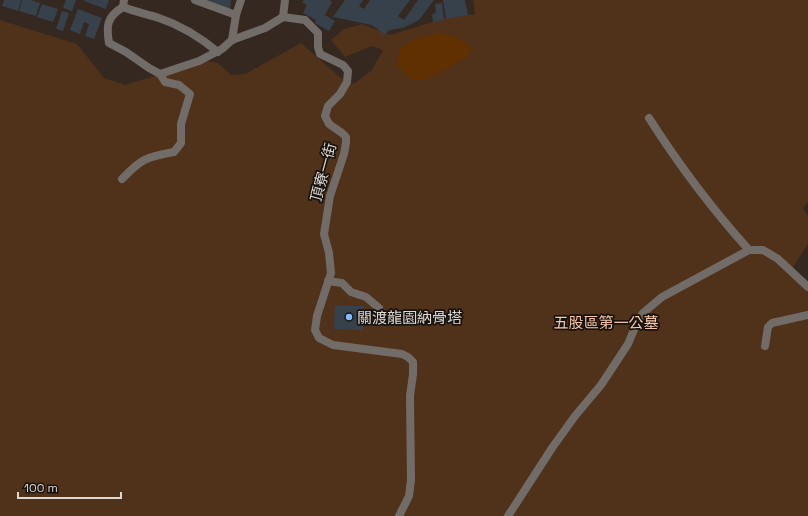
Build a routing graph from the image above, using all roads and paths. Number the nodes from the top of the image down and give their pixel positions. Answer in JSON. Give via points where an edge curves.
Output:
{"nodes":[{"id":1,"x":195,"y":0,"type":"edge"},
{"id":2,"x":241,"y":0,"type":"edge"},
{"id":3,"x":285,"y":0,"type":"edge"},
{"id":4,"x":124,"y":4,"type":"edge"},
{"id":5,"x":236,"y":15,"type":"junction"},
{"id":6,"x":284,"y":17,"type":"junction"},
{"id":7,"x":232,"y":40,"type":"junction"},
{"id":8,"x":218,"y":52,"type":"junction"},
{"id":9,"x":160,"y":74,"type":"junction"},
{"id":10,"x":649,"y":118,"type":"dead end"},
{"id":11,"x":122,"y":179,"type":"dead end"},
{"id":12,"x":750,"y":250,"type":"junction"},
{"id":13,"x":328,"y":281,"type":"junction"},
{"id":14,"x":808,"y":287,"type":"edge"},
{"id":15,"x":379,"y":308,"type":"dead end"},
{"id":16,"x":808,"y":315,"type":"edge"},
{"id":17,"x":765,"y":346,"type":"dead end"},
{"id":18,"x":399,"y":516,"type":"edge"},
{"id":19,"x":508,"y":516,"type":"edge"}],
"edges":[{"from":1,"to":5,"type":"street"},
{"from":2,"to":5,"type":"street"},
{"from":3,"to":6,"type":"street"},
{"from":4,"to":8,"type":"street","via":[[176,25],[206,41]]},
{"from":4,"to":9,"type":"street","via":[[108,22],[109,43]]},
{"from":5,"to":7,"type":"street"},
{"from":6,"to":7,"type":"street","via":[[265,28]]},
{"from":6,"to":13,"type":"street","name":"頂寮一街","via":[[305,20],[318,33],[320,54],[342,65],[348,71],[347,82],[328,106],[325,116],[329,124],[346,138],[344,154],[330,196],[324,234],[331,268]]},
{"from":7,"to":8,"type":"street"},
{"from":8,"to":9,"type":"street","via":[[199,62]]},
{"from":9,"to":11,"type":"street","via":[[165,82],[180,85],[190,94],[181,124],[181,143],[174,152],[151,156],[135,165]]},
{"from":10,"to":12,"type":"street","via":[[680,165]]},
{"from":12,"to":14,"type":"street","via":[[763,250],[778,259]]},
{"from":12,"to":19,"type":"street","via":[[662,297],[643,313],[628,344],[601,385],[557,441]]},
{"from":13,"to":15,"type":"street","via":[[342,282],[351,292],[366,297]]},
{"from":13,"to":18,"type":"street","name":"頂寮一街","via":[[317,316],[315,330],[319,338],[334,345],[402,354],[413,362],[409,496]]},
{"from":16,"to":17,"type":"street","via":[[772,323],[768,327]]}]}
